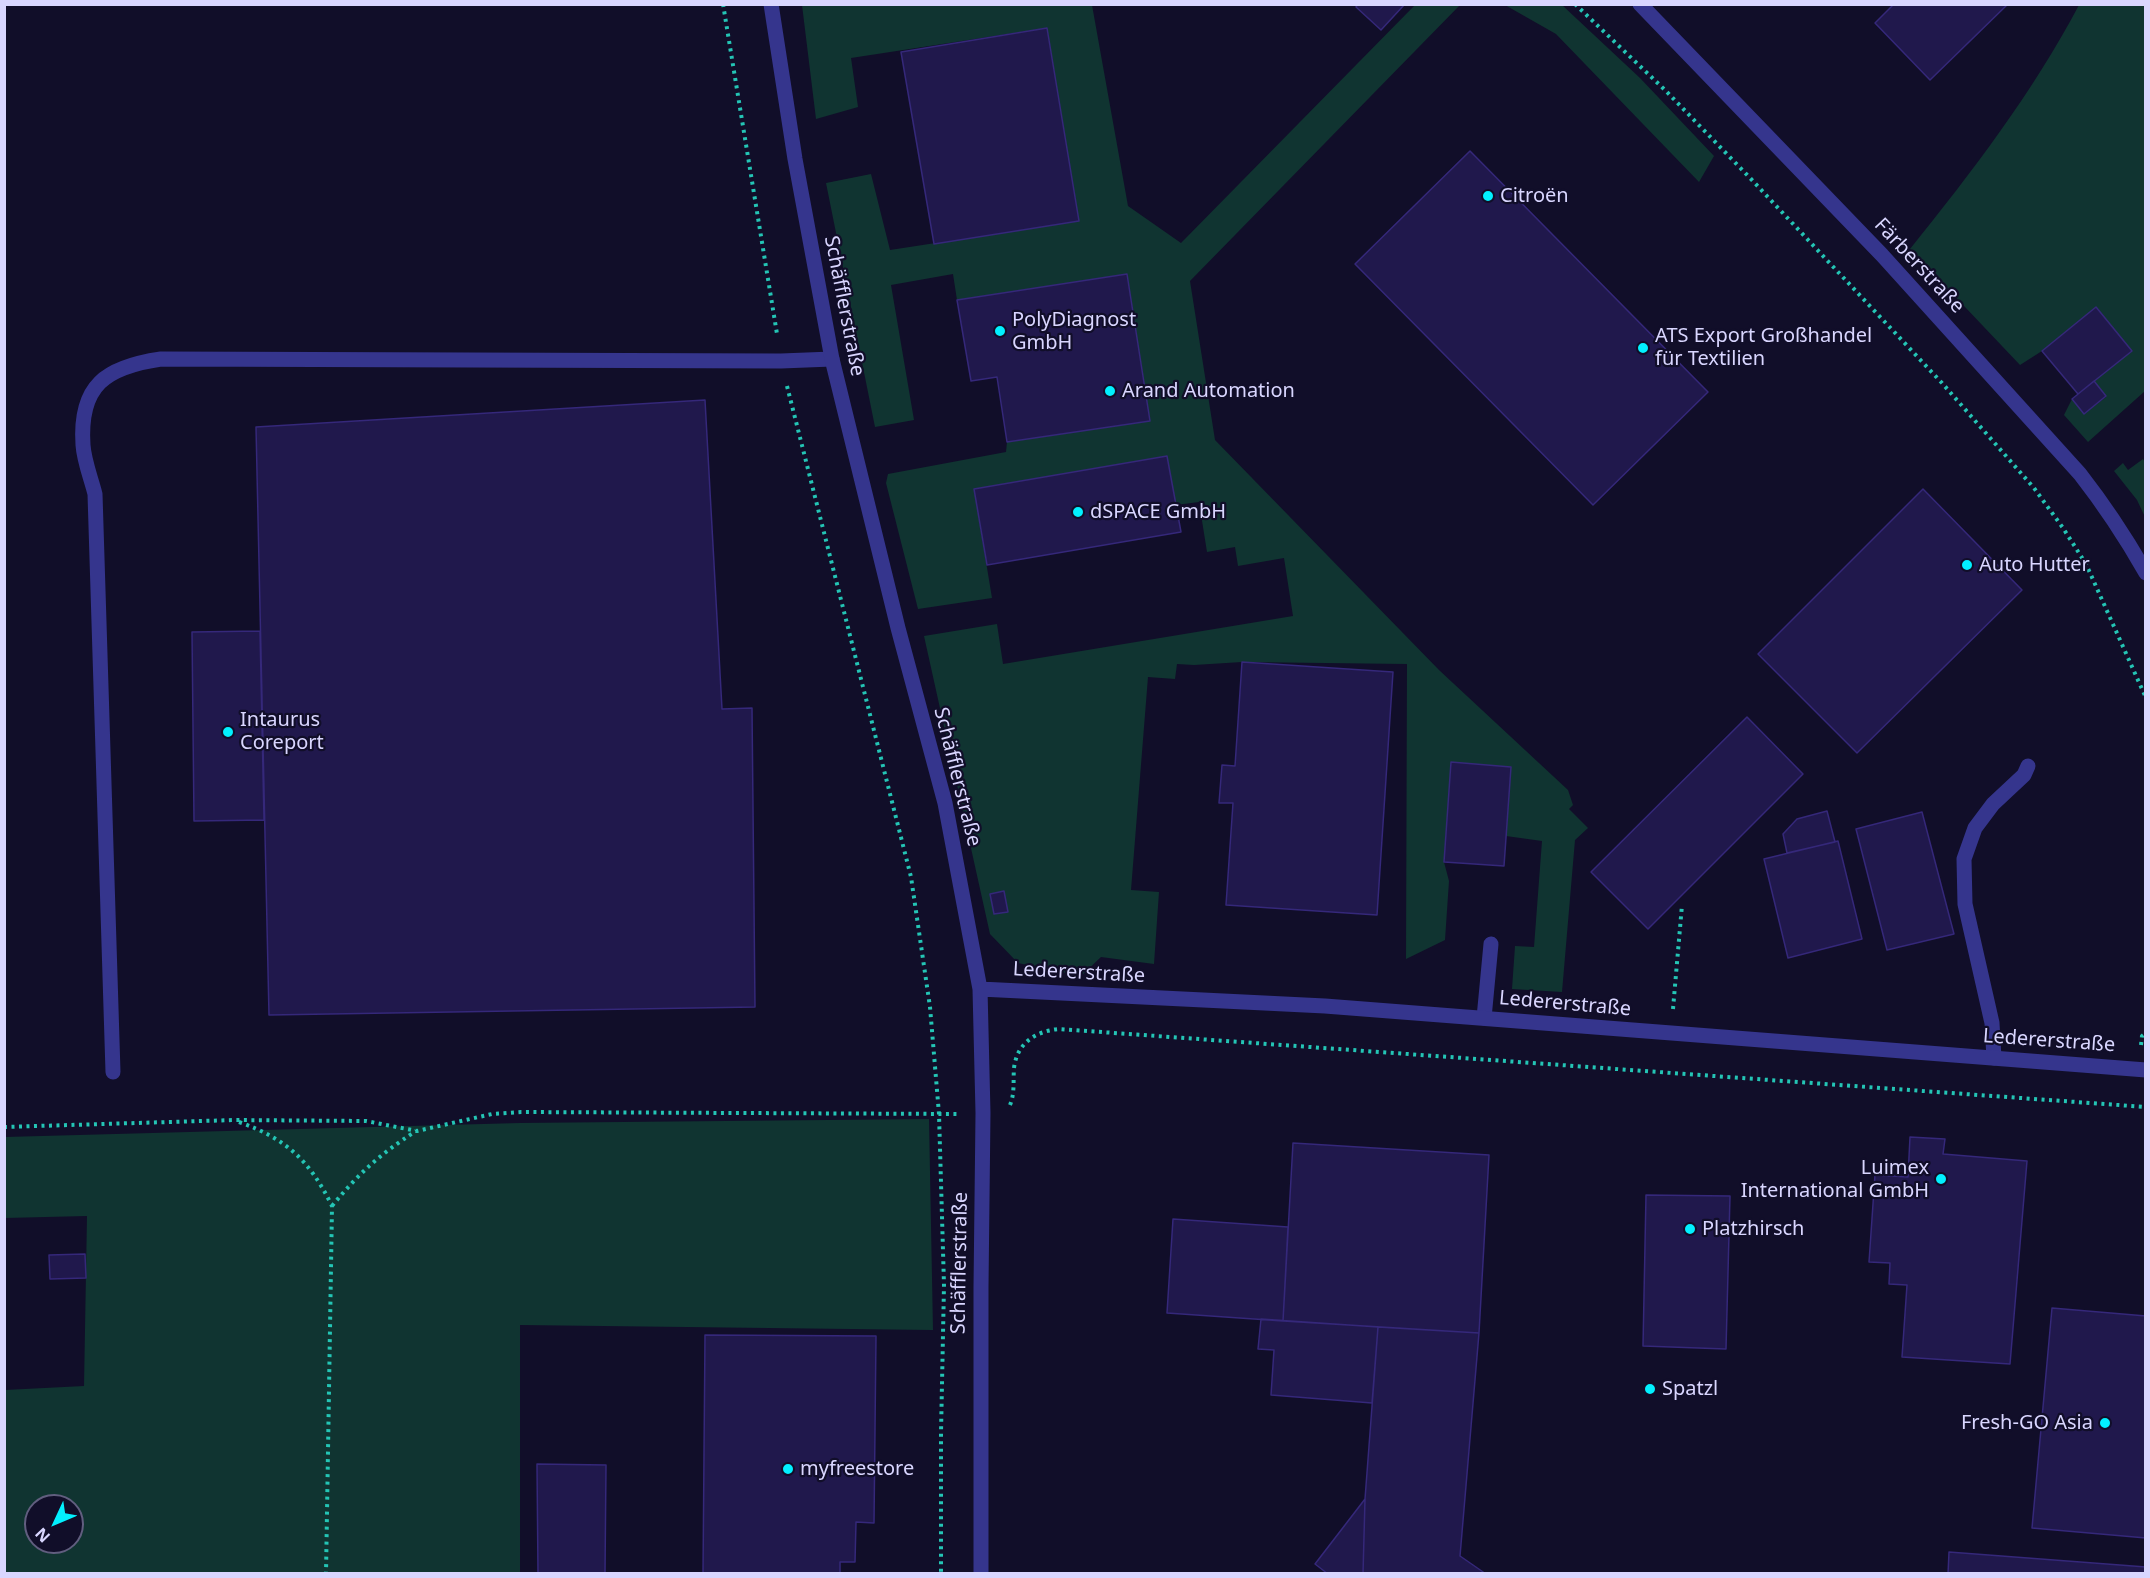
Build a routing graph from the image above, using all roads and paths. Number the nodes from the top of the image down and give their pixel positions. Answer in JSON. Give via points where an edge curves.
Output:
{"nodes":[{"id":1,"x":723,"y":4,"type":"edge"},
{"id":2,"x":771,"y":4,"type":"edge"},
{"id":3,"x":1575,"y":4,"type":"edge"},
{"id":4,"x":1640,"y":4,"type":"edge"},
{"id":5,"x":832,"y":359,"type":"junction"},
{"id":6,"x":781,"y":361,"type":"junction"},
{"id":7,"x":2145,"y":573,"type":"edge"},
{"id":8,"x":2145,"y":698,"type":"edge"},
{"id":9,"x":2028,"y":766,"type":"dead end"},
{"id":10,"x":1682,"y":905,"type":"dead end"},
{"id":11,"x":1491,"y":944,"type":"dead end"},
{"id":12,"x":980,"y":989,"type":"junction"},
{"id":13,"x":1484,"y":1018,"type":"junction"},
{"id":14,"x":1671,"y":1033,"type":"junction"},
{"id":15,"x":1994,"y":1058,"type":"junction"},
{"id":16,"x":2145,"y":1070,"type":"edge"},
{"id":17,"x":113,"y":1072,"type":"dead end"},
{"id":18,"x":2145,"y":1107,"type":"edge"},
{"id":19,"x":1008,"y":1109,"type":"dead end"},
{"id":20,"x":939,"y":1114,"type":"junction"},
{"id":21,"x":235,"y":1120,"type":"junction"},
{"id":22,"x":4,"y":1127,"type":"edge"},
{"id":23,"x":417,"y":1131,"type":"junction"},
{"id":24,"x":332,"y":1206,"type":"junction"},
{"id":25,"x":326,"y":1574,"type":"edge"},
{"id":26,"x":941,"y":1574,"type":"edge"},
{"id":27,"x":981,"y":1574,"type":"edge"}],
"edges":[{"from":1,"to":6,"type":"path"},
{"from":2,"to":5,"type":"street","name":"Schäfflerstraße"},
{"from":3,"to":8,"type":"path","via":[[1759,187],[2034,488],[2086,564]]},
{"from":4,"to":7,"type":"street","name":"Färberstraße","via":[[1882,255],[2080,474],[2123,533]]},
{"from":5,"to":6,"type":"street"},
{"from":5,"to":12,"type":"street","name":"Schäfflerstraße","via":[[897,628],[945,803]]},
{"from":6,"to":17,"type":"street","via":[[161,359],[139,362],[98,382],[86,402],[83,446],[95,494]]},
{"from":6,"to":20,"type":"path","via":[[911,877],[930,1007]]},
{"from":9,"to":15,"type":"street","via":[[1975,828],[1964,859],[1965,904],[1992,1023]]},
{"from":10,"to":14,"type":"path"},
{"from":11,"to":13,"type":"street"},
{"from":12,"to":13,"type":"street","name":"Ledererstraße"},
{"from":12,"to":27,"type":"street","name":"Schäfflerstraße"},
{"from":13,"to":14,"type":"street","name":"Ledererstraße"},
{"from":14,"to":15,"type":"street","name":"Ledererstraße"},
{"from":15,"to":16,"type":"street","name":"Ledererstraße"},
{"from":18,"to":19,"type":"path","via":[[1059,1029],[1037,1033],[1020,1051]]},
{"from":20,"to":23,"type":"path","via":[[521,1112],[492,1114]]},
{"from":20,"to":26,"type":"path","via":[[944,1285]]},
{"from":21,"to":22,"type":"path"},
{"from":21,"to":23,"type":"path","via":[[366,1121]]},
{"from":21,"to":24,"type":"path","via":[[286,1144],[321,1183]]},
{"from":23,"to":24,"type":"path","via":[[384,1152]]},
{"from":24,"to":25,"type":"path"}]}
